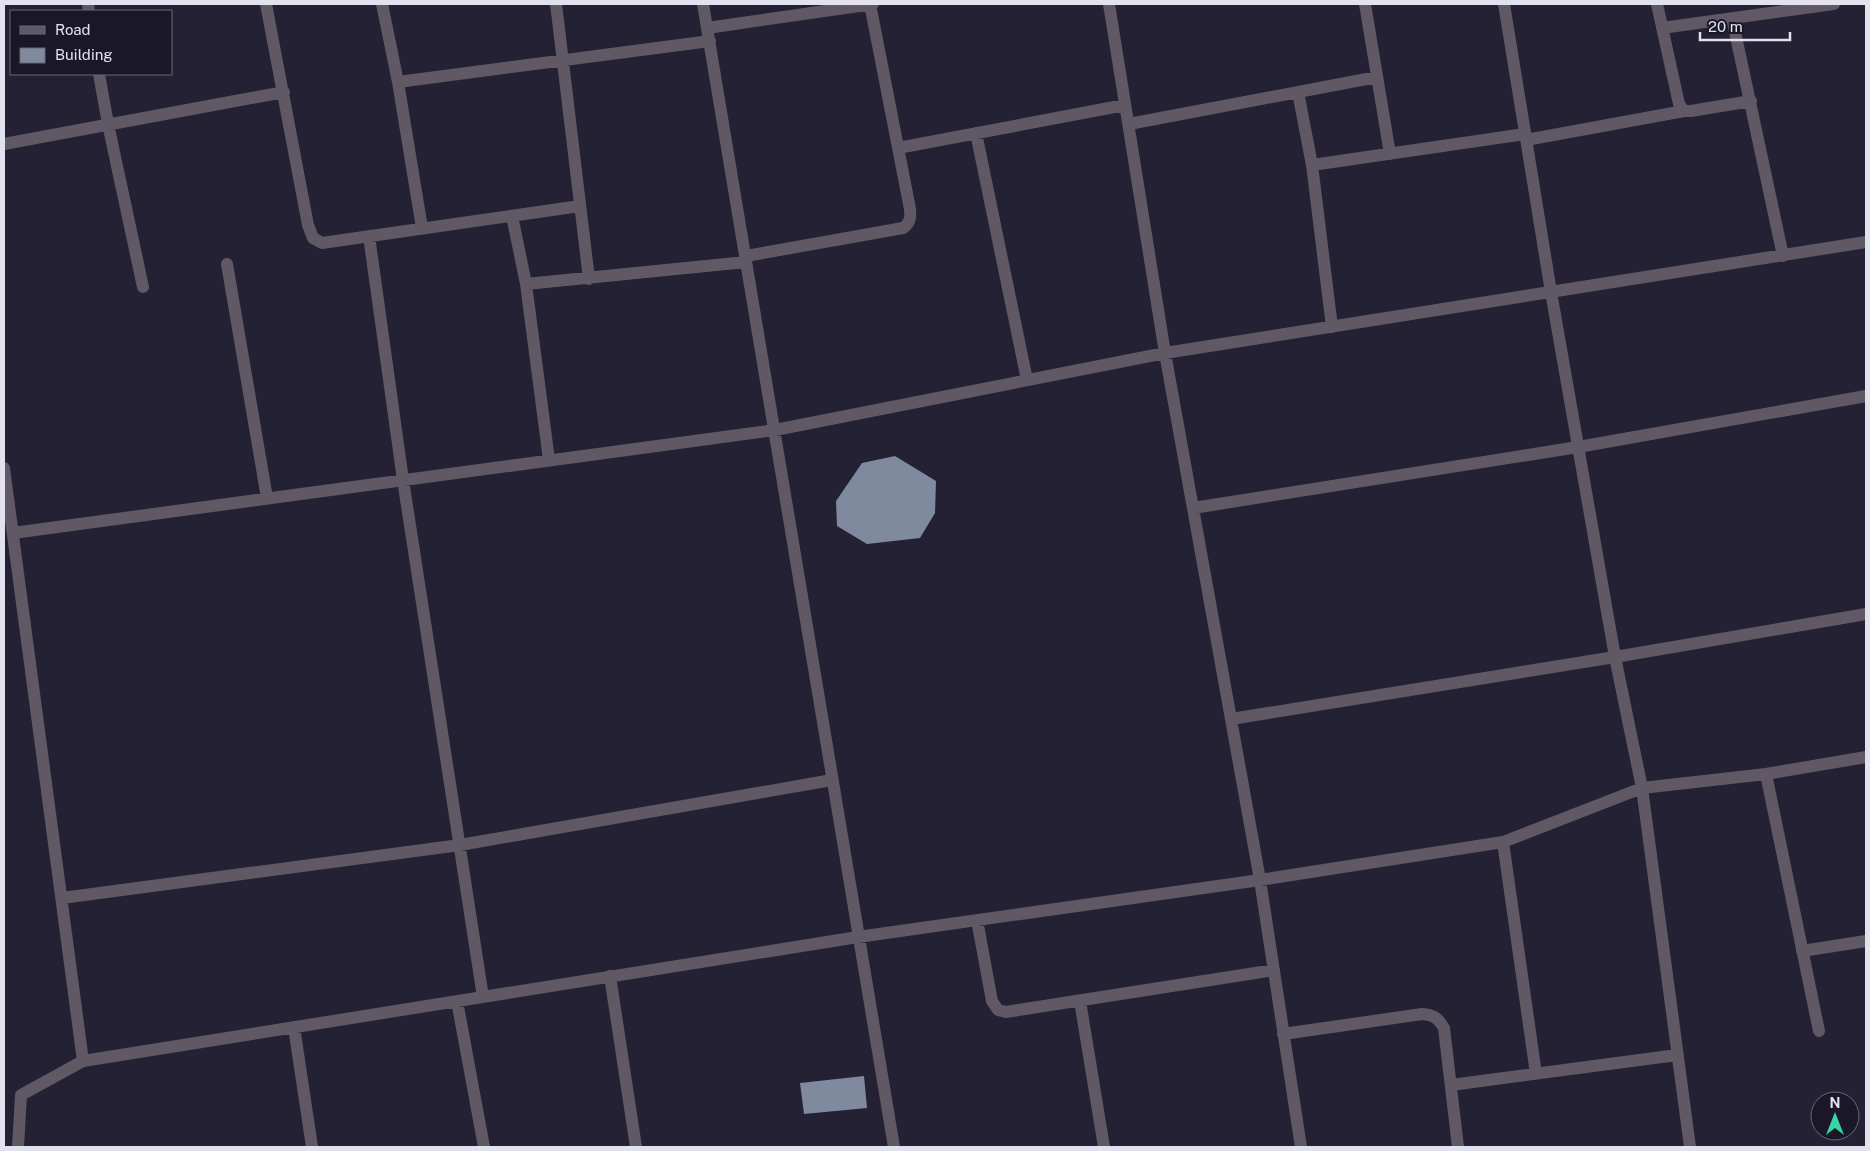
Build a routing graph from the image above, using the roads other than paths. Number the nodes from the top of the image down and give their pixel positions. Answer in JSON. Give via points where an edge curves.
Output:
{"nodes":[{"id":1,"x":266,"y":4,"type":"edge"},
{"id":2,"x":382,"y":4,"type":"edge"},
{"id":3,"x":556,"y":4,"type":"edge"},
{"id":4,"x":703,"y":4,"type":"edge"},
{"id":5,"x":872,"y":4,"type":"edge"},
{"id":6,"x":1109,"y":4,"type":"edge"},
{"id":7,"x":1365,"y":4,"type":"edge"},
{"id":8,"x":1504,"y":4,"type":"edge"},
{"id":9,"x":1657,"y":4,"type":"edge"},
{"id":10,"x":1834,"y":4,"type":"edge"},
{"id":11,"x":1732,"y":18,"type":"junction"},
{"id":12,"x":707,"y":28,"type":"junction"},
{"id":13,"x":1662,"y":28,"type":"junction"},
{"id":14,"x":710,"y":41,"type":"junction"},
{"id":15,"x":564,"y":60,"type":"junction"},
{"id":16,"x":99,"y":75,"type":"edge"},
{"id":17,"x":1377,"y":77,"type":"junction"},
{"id":18,"x":398,"y":82,"type":"junction"},
{"id":19,"x":284,"y":92,"type":"junction"},
{"id":20,"x":1298,"y":92,"type":"junction"},
{"id":21,"x":1751,"y":101,"type":"junction"},
{"id":22,"x":1125,"y":105,"type":"junction"},
{"id":23,"x":1684,"y":110,"type":"junction"},
{"id":24,"x":108,"y":124,"type":"junction"},
{"id":25,"x":1128,"y":124,"type":"junction"},
{"id":26,"x":976,"y":134,"type":"junction"},
{"id":27,"x":1526,"y":137,"type":"junction"},
{"id":28,"x":4,"y":144,"type":"edge"},
{"id":29,"x":898,"y":148,"type":"junction"},
{"id":30,"x":1390,"y":154,"type":"junction"},
{"id":31,"x":1312,"y":165,"type":"junction"},
{"id":32,"x":580,"y":206,"type":"junction"},
{"id":33,"x":512,"y":216,"type":"junction"},
{"id":34,"x":422,"y":228,"type":"junction"},
{"id":35,"x":369,"y":236,"type":"junction"},
{"id":36,"x":1866,"y":242,"type":"edge"},
{"id":37,"x":1783,"y":256,"type":"junction"},
{"id":38,"x":746,"y":259,"type":"junction"},
{"id":39,"x":227,"y":264,"type":"dead end"},
{"id":40,"x":589,"y":278,"type":"junction"},
{"id":41,"x":526,"y":284,"type":"junction"},
{"id":42,"x":143,"y":288,"type":"dead end"},
{"id":43,"x":1551,"y":292,"type":"junction"},
{"id":44,"x":1332,"y":327,"type":"junction"},
{"id":45,"x":1165,"y":353,"type":"junction"},
{"id":46,"x":1027,"y":380,"type":"junction"},
{"id":47,"x":1866,"y":396,"type":"edge"},
{"id":48,"x":774,"y":430,"type":"junction"},
{"id":49,"x":1578,"y":446,"type":"junction"},
{"id":50,"x":549,"y":460,"type":"junction"},
{"id":51,"x":4,"y":468,"type":"edge"},
{"id":52,"x":403,"y":480,"type":"junction"},
{"id":53,"x":267,"y":498,"type":"junction"},
{"id":54,"x":1193,"y":508,"type":"junction"},
{"id":55,"x":13,"y":533,"type":"junction"},
{"id":56,"x":1866,"y":614,"type":"edge"},
{"id":57,"x":1615,"y":657,"type":"junction"},
{"id":58,"x":1231,"y":719,"type":"junction"},
{"id":59,"x":1866,"y":757,"type":"edge"},
{"id":60,"x":1766,"y":774,"type":"junction"},
{"id":61,"x":832,"y":780,"type":"junction"},
{"id":62,"x":1642,"y":788,"type":"junction"},
{"id":63,"x":1503,"y":842,"type":"junction"},
{"id":64,"x":460,"y":845,"type":"junction"},
{"id":65,"x":1260,"y":880,"type":"junction"},
{"id":66,"x":62,"y":898,"type":"junction"},
{"id":67,"x":978,"y":920,"type":"junction"},
{"id":68,"x":858,"y":937,"type":"junction"},
{"id":69,"x":1866,"y":941,"type":"edge"},
{"id":70,"x":1802,"y":951,"type":"junction"},
{"id":71,"x":1274,"y":970,"type":"junction"},
{"id":72,"x":610,"y":976,"type":"junction"},
{"id":73,"x":483,"y":997,"type":"junction"},
{"id":74,"x":457,"y":1001,"type":"junction"},
{"id":75,"x":1080,"y":1001,"type":"junction"},
{"id":76,"x":294,"y":1027,"type":"junction"},
{"id":77,"x":1819,"y":1031,"type":"dead end"},
{"id":78,"x":1283,"y":1034,"type":"junction"},
{"id":79,"x":1677,"y":1055,"type":"junction"},
{"id":80,"x":83,"y":1061,"type":"junction"},
{"id":81,"x":1536,"y":1074,"type":"junction"},
{"id":82,"x":1451,"y":1085,"type":"junction"},
{"id":83,"x":18,"y":1147,"type":"edge"},
{"id":84,"x":312,"y":1147,"type":"edge"},
{"id":85,"x":484,"y":1147,"type":"edge"},
{"id":86,"x":636,"y":1147,"type":"edge"},
{"id":87,"x":894,"y":1147,"type":"edge"},
{"id":88,"x":1104,"y":1147,"type":"edge"},
{"id":89,"x":1301,"y":1147,"type":"edge"},
{"id":90,"x":1458,"y":1147,"type":"edge"},
{"id":91,"x":1690,"y":1147,"type":"edge"}],
"edges":[{"from":1,"to":19,"type":"street"},
{"from":2,"to":18,"type":"street"},
{"from":3,"to":15,"type":"street"},
{"from":4,"to":12,"type":"street"},
{"from":5,"to":12,"type":"street"},
{"from":5,"to":29,"type":"street"},
{"from":6,"to":22,"type":"street"},
{"from":7,"to":17,"type":"street"},
{"from":8,"to":27,"type":"street"},
{"from":9,"to":13,"type":"street"},
{"from":10,"to":11,"type":"street"},
{"from":11,"to":13,"type":"street"},
{"from":11,"to":21,"type":"street"},
{"from":12,"to":14,"type":"street"},
{"from":13,"to":23,"type":"street"},
{"from":14,"to":15,"type":"street"},
{"from":14,"to":38,"type":"street"},
{"from":15,"to":18,"type":"street"},
{"from":15,"to":32,"type":"street"},
{"from":16,"to":24,"type":"street"},
{"from":17,"to":20,"type":"street"},
{"from":17,"to":30,"type":"street"},
{"from":18,"to":34,"type":"street"},
{"from":19,"to":24,"type":"street"},
{"from":19,"to":35,"type":"street","via":[[313,238],[322,243]]},
{"from":20,"to":25,"type":"street"},
{"from":20,"to":31,"type":"street"},
{"from":21,"to":23,"type":"street"},
{"from":21,"to":37,"type":"street"},
{"from":22,"to":25,"type":"street"},
{"from":22,"to":26,"type":"street"},
{"from":23,"to":27,"type":"street"},
{"from":24,"to":28,"type":"street"},
{"from":24,"to":42,"type":"street"},
{"from":25,"to":45,"type":"street"},
{"from":26,"to":29,"type":"street"},
{"from":26,"to":46,"type":"street"},
{"from":27,"to":30,"type":"street"},
{"from":27,"to":43,"type":"street"},
{"from":29,"to":38,"type":"street","via":[[911,218],[903,228]]},
{"from":30,"to":31,"type":"street"},
{"from":31,"to":44,"type":"street"},
{"from":32,"to":33,"type":"street"},
{"from":32,"to":40,"type":"street"},
{"from":33,"to":34,"type":"street"},
{"from":33,"to":41,"type":"street"},
{"from":34,"to":35,"type":"street"},
{"from":35,"to":52,"type":"street"},
{"from":36,"to":37,"type":"street"},
{"from":37,"to":43,"type":"street"},
{"from":38,"to":40,"type":"street"},
{"from":38,"to":48,"type":"street"},
{"from":39,"to":53,"type":"street"},
{"from":40,"to":41,"type":"street"},
{"from":41,"to":50,"type":"street"},
{"from":43,"to":44,"type":"street"},
{"from":43,"to":49,"type":"street"},
{"from":44,"to":45,"type":"street"},
{"from":45,"to":46,"type":"street"},
{"from":45,"to":54,"type":"street"},
{"from":46,"to":48,"type":"street"},
{"from":47,"to":49,"type":"street"},
{"from":48,"to":50,"type":"street"},
{"from":48,"to":61,"type":"street"},
{"from":49,"to":54,"type":"street"},
{"from":49,"to":57,"type":"street"},
{"from":50,"to":52,"type":"street"},
{"from":51,"to":55,"type":"street"},
{"from":52,"to":53,"type":"street"},
{"from":52,"to":64,"type":"street"},
{"from":53,"to":55,"type":"street"},
{"from":54,"to":58,"type":"street"},
{"from":55,"to":66,"type":"street"},
{"from":56,"to":57,"type":"street"},
{"from":57,"to":58,"type":"street"},
{"from":57,"to":62,"type":"street"},
{"from":58,"to":65,"type":"street"},
{"from":59,"to":60,"type":"street"},
{"from":60,"to":62,"type":"street"},
{"from":60,"to":70,"type":"street"},
{"from":61,"to":64,"type":"street"},
{"from":61,"to":68,"type":"street"},
{"from":62,"to":63,"type":"street"},
{"from":62,"to":79,"type":"street"},
{"from":63,"to":65,"type":"street"},
{"from":63,"to":81,"type":"street"},
{"from":64,"to":66,"type":"street"},
{"from":64,"to":73,"type":"street"},
{"from":65,"to":67,"type":"street"},
{"from":65,"to":71,"type":"street"},
{"from":66,"to":80,"type":"street"},
{"from":67,"to":68,"type":"street"},
{"from":67,"to":75,"type":"street","via":[[992,1001],[998,1010],[1006,1012]]},
{"from":68,"to":72,"type":"street"},
{"from":68,"to":87,"type":"street"},
{"from":69,"to":70,"type":"street"},
{"from":70,"to":77,"type":"street"},
{"from":71,"to":75,"type":"street"},
{"from":71,"to":78,"type":"street"},
{"from":72,"to":73,"type":"street"},
{"from":72,"to":86,"type":"street"},
{"from":73,"to":74,"type":"street"},
{"from":74,"to":76,"type":"street"},
{"from":74,"to":85,"type":"street"},
{"from":75,"to":88,"type":"street"},
{"from":76,"to":80,"type":"street"},
{"from":76,"to":84,"type":"street"},
{"from":78,"to":82,"type":"street","via":[[1432,1015],[1444,1028]]},
{"from":78,"to":89,"type":"street"},
{"from":79,"to":81,"type":"street"},
{"from":79,"to":91,"type":"street"},
{"from":80,"to":83,"type":"street","via":[[21,1095]]},
{"from":81,"to":82,"type":"street"},
{"from":82,"to":90,"type":"street"}]}
